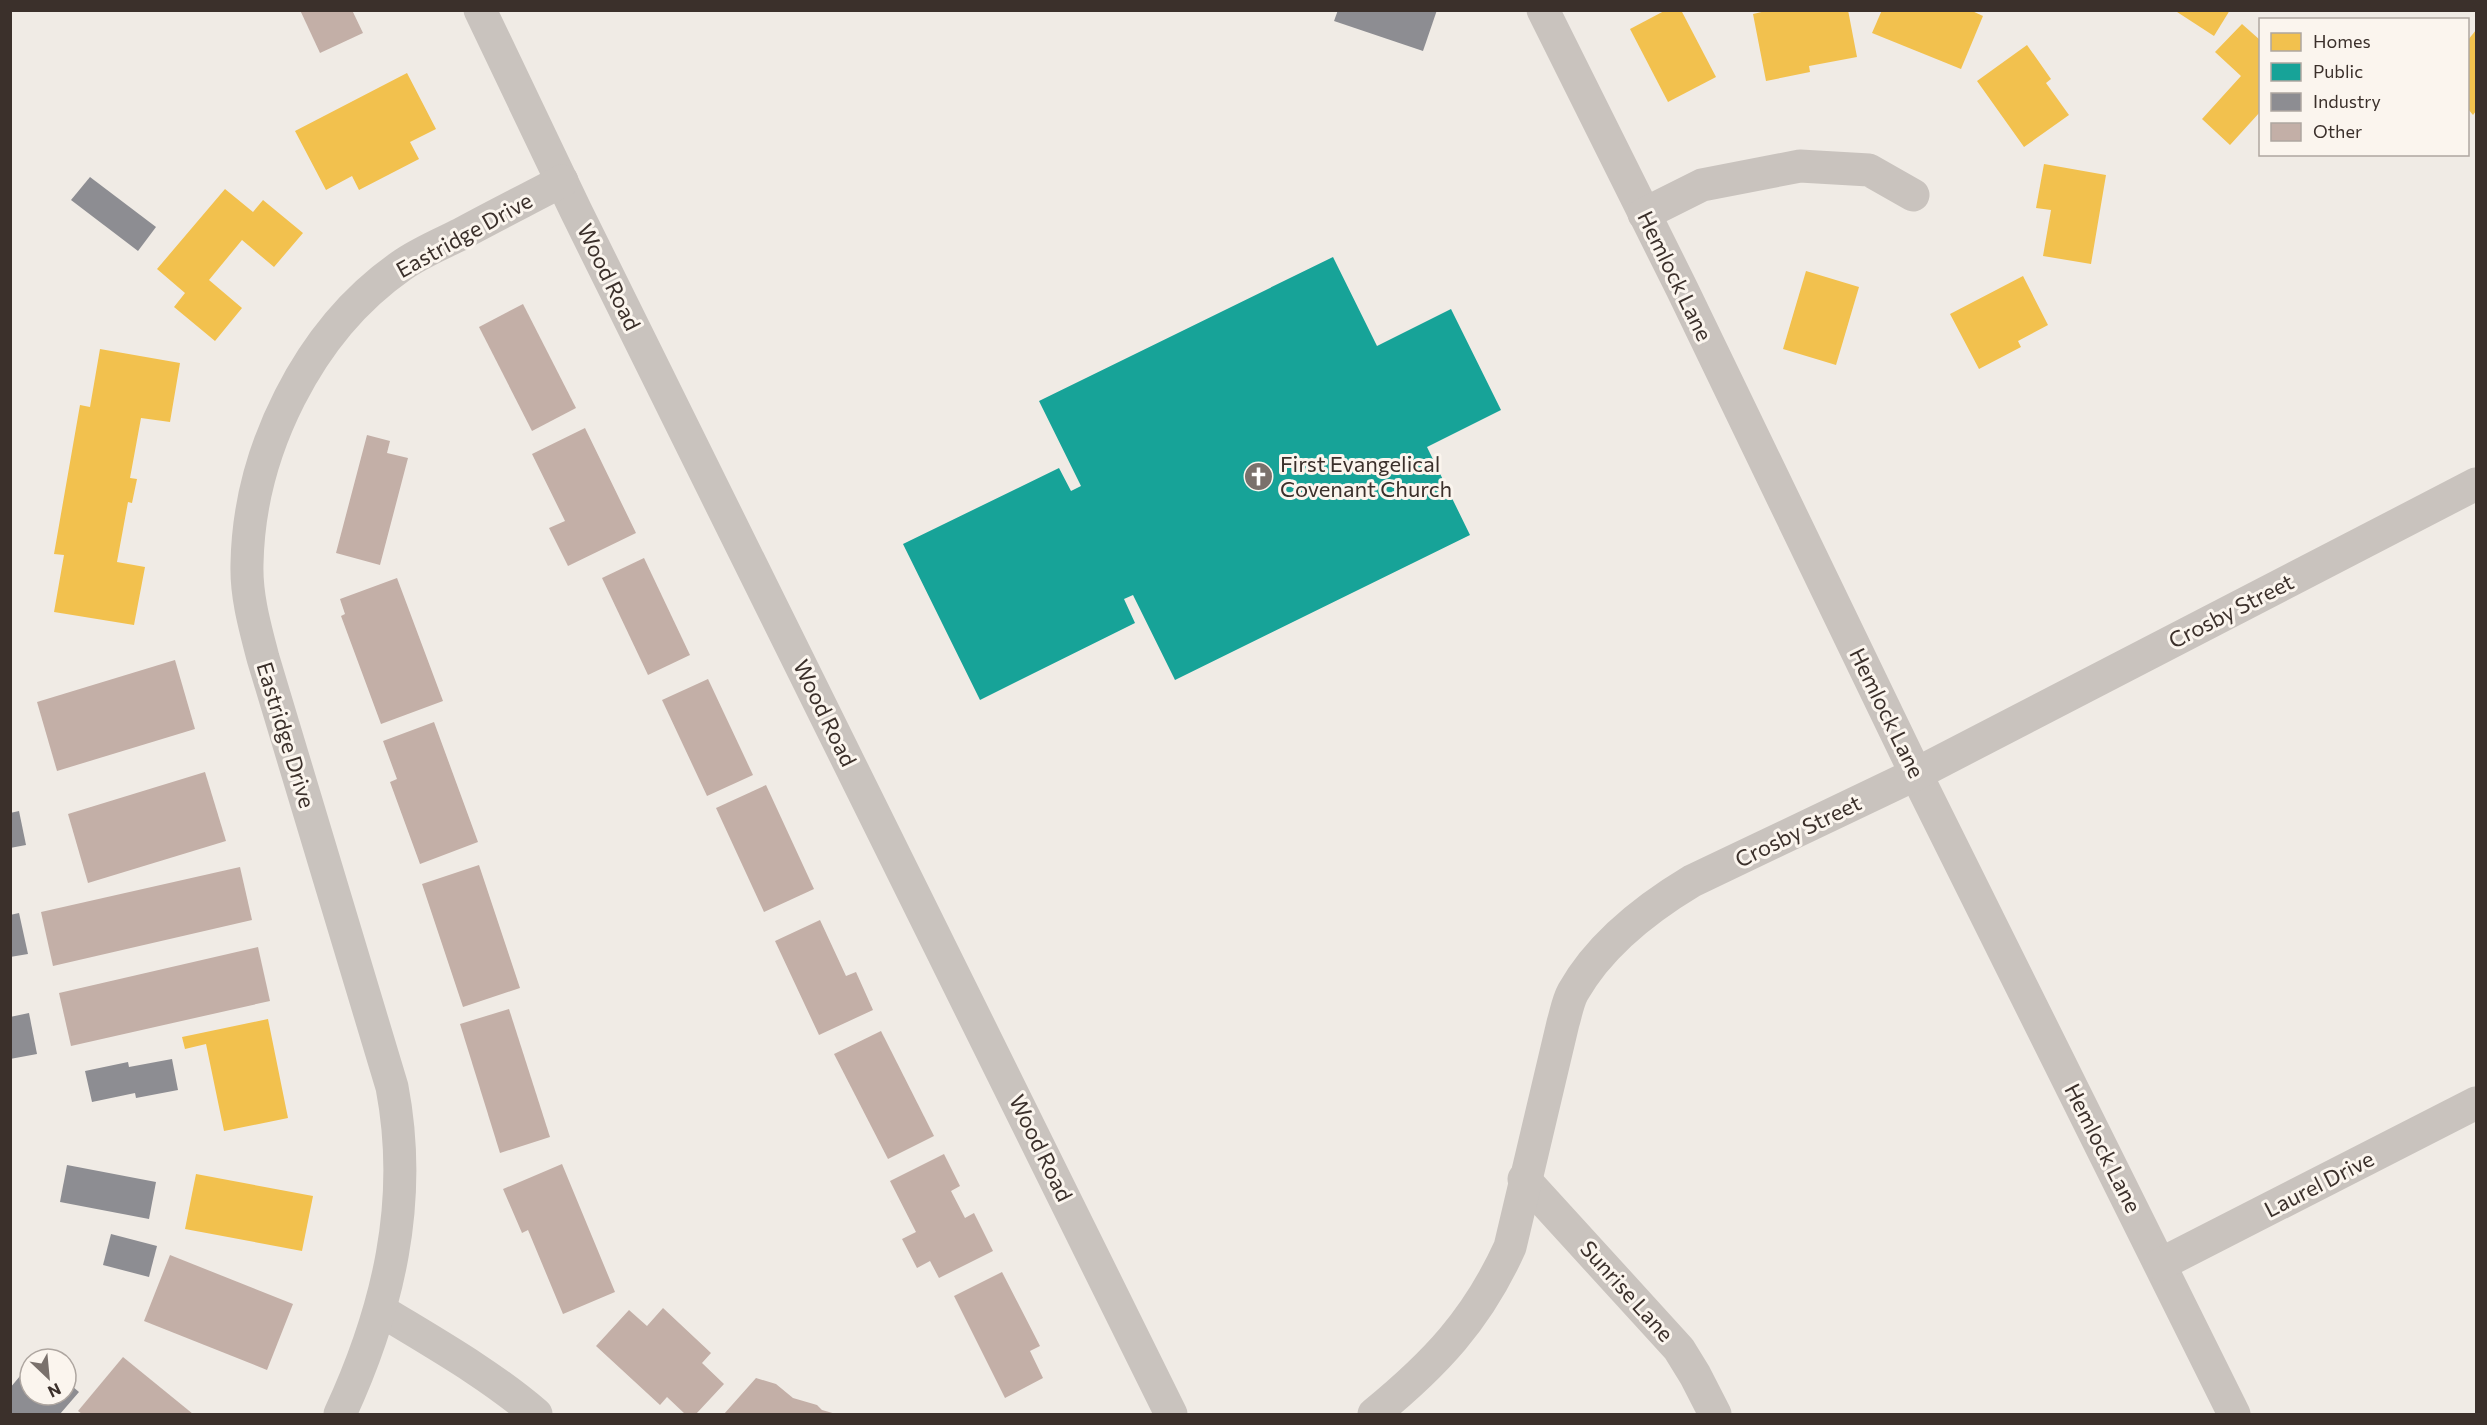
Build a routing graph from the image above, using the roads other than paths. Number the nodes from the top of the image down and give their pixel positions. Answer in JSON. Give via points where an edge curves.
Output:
{"nodes":[{"id":1,"x":480,"y":10,"type":"edge"},
{"id":2,"x":1543,"y":10,"type":"edge"},
{"id":3,"x":562,"y":181,"type":"junction"},
{"id":4,"x":1913,"y":195,"type":"dead end"},
{"id":5,"x":1644,"y":214,"type":"junction"},
{"id":6,"x":2476,"y":484,"type":"edge"},
{"id":7,"x":1916,"y":774,"type":"junction"},
{"id":8,"x":2476,"y":1103,"type":"edge"},
{"id":9,"x":1524,"y":1179,"type":"junction"},
{"id":10,"x":2161,"y":1264,"type":"junction"},
{"id":11,"x":380,"y":1310,"type":"junction"},
{"id":12,"x":340,"y":1414,"type":"edge"},
{"id":13,"x":536,"y":1414,"type":"edge"},
{"id":14,"x":1171,"y":1414,"type":"edge"},
{"id":15,"x":1374,"y":1414,"type":"edge"},
{"id":16,"x":1715,"y":1414,"type":"edge"},
{"id":17,"x":2234,"y":1414,"type":"edge"}],
"edges":[{"from":1,"to":3,"type":"street","name":"Wood Road"},
{"from":2,"to":5,"type":"street","name":"Hemlock Lane"},
{"from":3,"to":11,"type":"street","name":"Eastridge Drive","via":[[400,267],[348,314],[294,388],[254,492],[247,566],[252,612],[399,1122],[401,1186]]},
{"from":3,"to":14,"type":"street","name":"Wood Road"},
{"from":4,"to":5,"type":"street","via":[[1869,170],[1800,166],[1702,185]]},
{"from":5,"to":7,"type":"street","name":"Hemlock Lane"},
{"from":6,"to":7,"type":"street","name":"Crosby Street"},
{"from":7,"to":9,"type":"street","name":"Crosby Street","via":[[1692,881],[1636,919],[1573,993]]},
{"from":7,"to":10,"type":"street","name":"Hemlock Lane"},
{"from":8,"to":10,"type":"street","name":"Laurel Drive"},
{"from":9,"to":15,"type":"street","name":"Crosby Street","via":[[1510,1247],[1483,1300],[1424,1372]]},
{"from":9,"to":16,"type":"street","name":"Sunrise Lane","via":[[1679,1350]]},
{"from":10,"to":17,"type":"street","name":"Hemlock Lane"},
{"from":11,"to":12,"type":"street","name":"Eastridge Drive"},
{"from":11,"to":13,"type":"street","via":[[470,1364]]}]}
